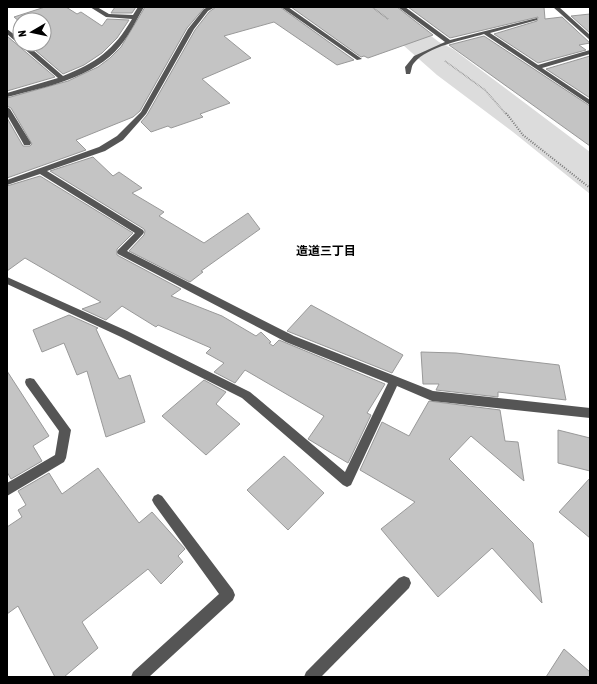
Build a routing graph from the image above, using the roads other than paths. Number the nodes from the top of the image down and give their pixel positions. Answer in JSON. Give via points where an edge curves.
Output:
{"nodes":[{"id":1,"x":93,"y":7,"type":"edge"},
{"id":2,"x":141,"y":7,"type":"edge"},
{"id":3,"x":212,"y":7,"type":"edge"},
{"id":4,"x":284,"y":7,"type":"edge"},
{"id":5,"x":401,"y":7,"type":"edge"},
{"id":6,"x":556,"y":7,"type":"edge"},
{"id":7,"x":135,"y":17,"type":"junction"},
{"id":8,"x":535,"y":19,"type":"dead end"},
{"id":9,"x":485,"y":32,"type":"junction"},
{"id":10,"x":590,"y":38,"type":"edge"},
{"id":11,"x":449,"y":42,"type":"junction"},
{"id":12,"x":31,"y":52,"type":"edge"},
{"id":13,"x":590,"y":52,"type":"edge"},
{"id":14,"x":358,"y":58,"type":"dead end"},
{"id":15,"x":537,"y":67,"type":"junction"},
{"id":16,"x":408,"y":73,"type":"dead end"},
{"id":17,"x":62,"y":78,"type":"junction"},
{"id":18,"x":7,"y":95,"type":"edge"},
{"id":19,"x":590,"y":103,"type":"edge"},
{"id":20,"x":7,"y":109,"type":"edge"},
{"id":21,"x":27,"y":143,"type":"dead end"},
{"id":22,"x":41,"y":170,"type":"junction"},
{"id":23,"x":7,"y":183,"type":"edge"},
{"id":24,"x":7,"y":280,"type":"edge"},
{"id":25,"x":394,"y":381,"type":"junction"},
{"id":26,"x":30,"y":382,"type":"dead end"},
{"id":27,"x":590,"y":413,"type":"edge"},
{"id":28,"x":7,"y":490,"type":"edge"},
{"id":29,"x":158,"y":500,"type":"dead end"},
{"id":30,"x":404,"y":583,"type":"dead end"},
{"id":31,"x":138,"y":677,"type":"edge"},
{"id":32,"x":311,"y":677,"type":"edge"}],
"edges":[{"from":1,"to":7,"type":"street","via":[[108,16]]},
{"from":2,"to":7,"type":"street"},
{"from":3,"to":22,"type":"street","via":[[206,10],[191,29],[144,113],[120,138],[102,149]]},
{"from":4,"to":14,"type":"street"},
{"from":5,"to":11,"type":"street"},
{"from":6,"to":10,"type":"street"},
{"from":7,"to":17,"type":"street","via":[[110,53],[89,68]]},
{"from":8,"to":9,"type":"street"},
{"from":9,"to":11,"type":"street"},
{"from":9,"to":15,"type":"street"},
{"from":11,"to":16,"type":"street","via":[[410,62]]},
{"from":12,"to":17,"type":"street"},
{"from":13,"to":15,"type":"street"},
{"from":15,"to":19,"type":"street"},
{"from":17,"to":18,"type":"street"},
{"from":20,"to":21,"type":"street"},
{"from":22,"to":23,"type":"street"},
{"from":22,"to":25,"type":"street","via":[[140,232],[121,252],[290,339]]},
{"from":24,"to":25,"type":"street","via":[[124,334],[246,395],[347,481]]},
{"from":25,"to":27,"type":"street","via":[[432,396]]},
{"from":26,"to":28,"type":"street","via":[[65,430],[60,458]]},
{"from":29,"to":31,"type":"street","via":[[228,595]]},
{"from":30,"to":32,"type":"street"}]}
